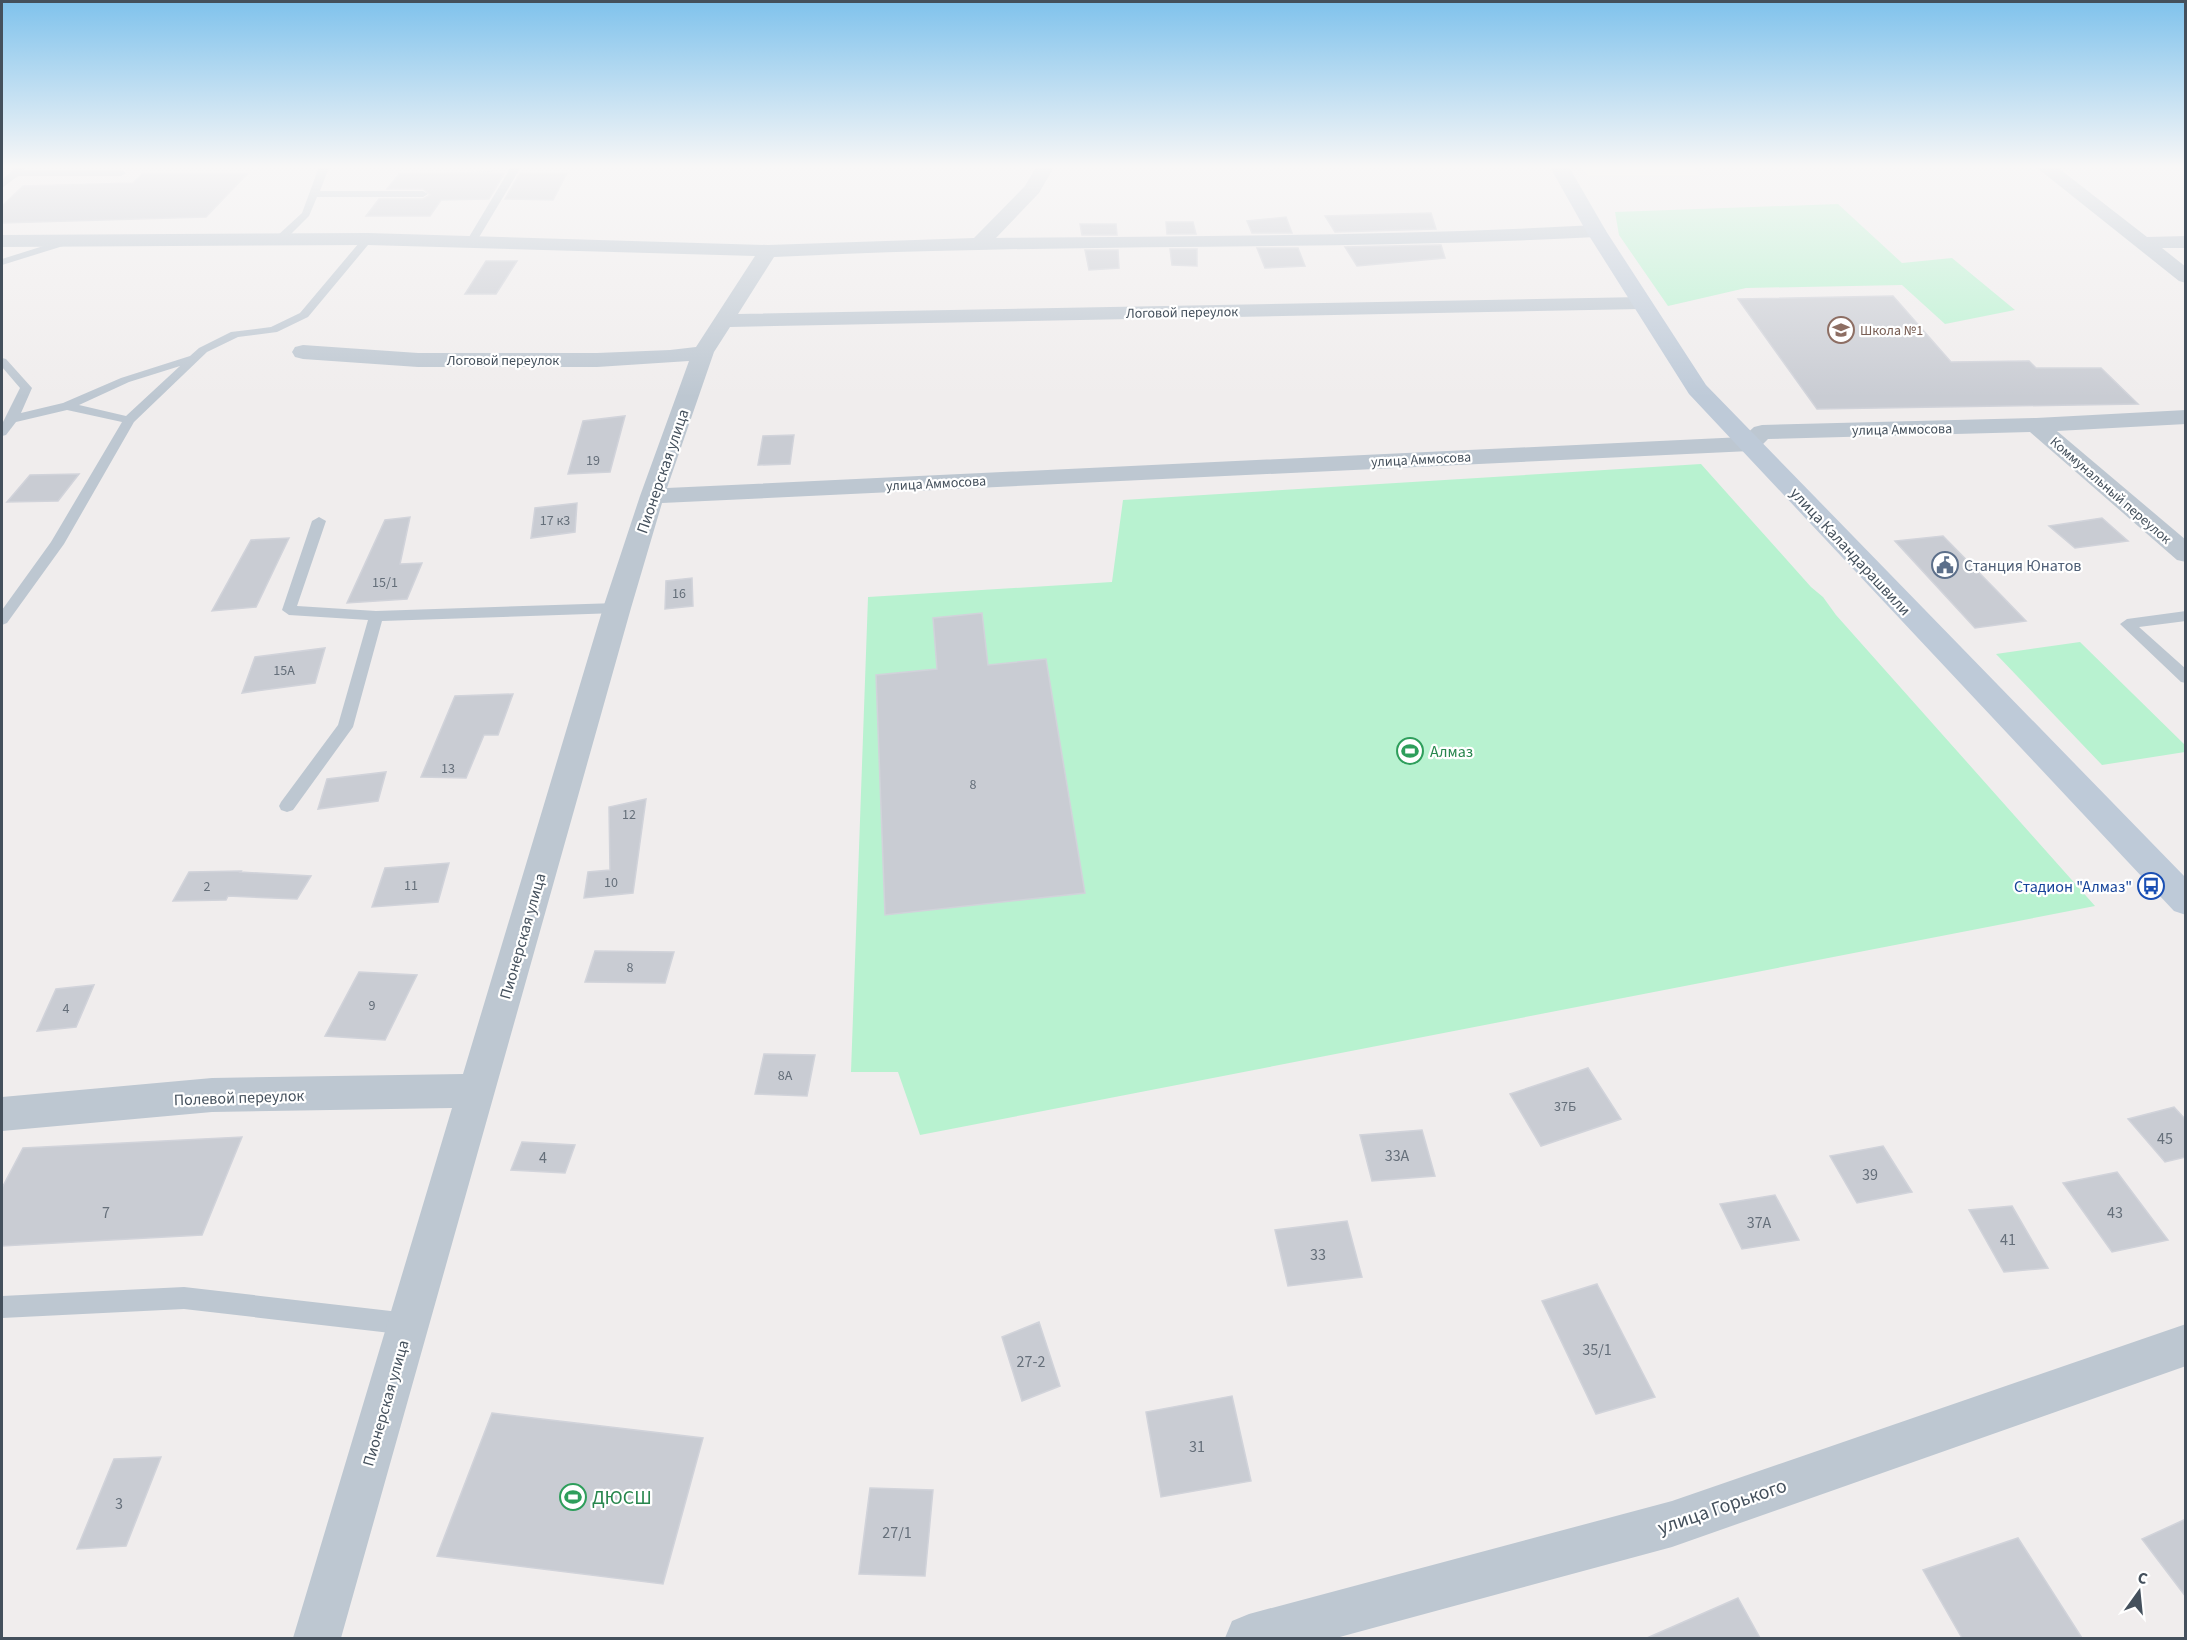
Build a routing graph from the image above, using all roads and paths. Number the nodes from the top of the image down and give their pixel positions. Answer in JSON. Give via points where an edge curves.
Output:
{"nodes":[{"id":1,"x":2142,"y":243,"type":"edge"},
{"id":2,"x":61,"y":244,"type":"edge"},
{"id":3,"x":364,"y":244,"type":"edge"},
{"id":4,"x":522,"y":244,"type":"edge"},
{"id":5,"x":979,"y":244,"type":"joint"},
{"id":6,"x":1039,"y":244,"type":"edge"},
{"id":7,"x":1604,"y":244,"type":"edge"},
{"id":8,"x":768,"y":251,"type":"junction"},
{"id":9,"x":2,"y":262,"type":"edge"},
{"id":10,"x":2186,"y":277,"type":"edge"},
{"id":11,"x":1641,"y":303,"type":"junction"},
{"id":12,"x":722,"y":321,"type":"junction"},
{"id":13,"x":303,"y":352,"type":"dead end"},
{"id":14,"x":703,"y":352,"type":"junction"},
{"id":15,"x":195,"y":357,"type":"junction"},
{"id":16,"x":2,"y":361,"type":"edge"},
{"id":17,"x":67,"y":406,"type":"junction"},
{"id":18,"x":2186,"y":417,"type":"edge"},
{"id":19,"x":12,"y":419,"type":"junction"},
{"id":20,"x":129,"y":420,"type":"junction"},
{"id":21,"x":2036,"y":425,"type":"junction"},
{"id":22,"x":2,"y":432,"type":"edge"},
{"id":23,"x":1750,"y":444,"type":"junction"},
{"id":24,"x":652,"y":496,"type":"junction"},
{"id":25,"x":318,"y":521,"type":"dead end"},
{"id":26,"x":2186,"y":554,"type":"edge"},
{"id":27,"x":617,"y":608,"type":"junction"},
{"id":28,"x":376,"y":616,"type":"junction"},
{"id":29,"x":2186,"y":616,"type":"edge"},
{"id":30,"x":2,"y":620,"type":"edge"},
{"id":31,"x":2186,"y":678,"type":"edge"},
{"id":32,"x":287,"y":806,"type":"dead end"},
{"id":33,"x":2186,"y":901,"type":"edge"},
{"id":34,"x":478,"y":1091,"type":"junction"},
{"id":35,"x":2,"y":1114,"type":"edge"},
{"id":36,"x":2,"y":1307,"type":"edge"},
{"id":37,"x":408,"y":1324,"type":"junction"},
{"id":38,"x":2186,"y":1345,"type":"edge"},
{"id":39,"x":317,"y":1638,"type":"edge"},
{"id":40,"x":1249,"y":1638,"type":"edge"}],
"edges":[{"from":1,"to":10,"type":"street"},
{"from":2,"to":9,"type":"lane"},
{"from":3,"to":15,"type":"lane","via":[[304,315],[273,330],[235,334]]},
{"from":4,"to":8,"type":"street"},
{"from":5,"to":6,"type":"street"},
{"from":5,"to":8,"type":"street"},
{"from":7,"to":11,"type":"main road","name":"улица Каландарашвили"},
{"from":8,"to":12,"type":"street","name":"Пионерская улица"},
{"from":11,"to":12,"type":"street","name":"Логовой переулок"},
{"from":11,"to":23,"type":"main road","name":"улица Каландарашвили","via":[[1697,389]]},
{"from":12,"to":14,"type":"street","name":"Пионерская улица"},
{"from":13,"to":14,"type":"street","name":"Логовой переулок","via":[[418,360],[597,360]]},
{"from":14,"to":24,"type":"street","name":"Пионерская улица"},
{"from":15,"to":17,"type":"lane","via":[[125,380]]},
{"from":15,"to":20,"type":"lane"},
{"from":16,"to":19,"type":"lane","via":[[26,388]]},
{"from":17,"to":19,"type":"lane"},
{"from":17,"to":20,"type":"lane"},
{"from":18,"to":21,"type":"street","name":"улица Аммосова"},
{"from":19,"to":22,"type":"lane"},
{"from":20,"to":30,"type":"lane","via":[[57,544]]},
{"from":21,"to":23,"type":"street","name":"улица Аммосова","via":[[1762,432]]},
{"from":21,"to":26,"type":"street","name":"Коммунальный переулок"},
{"from":23,"to":24,"type":"street","name":"улица Аммосова"},
{"from":23,"to":33,"type":"main road","name":"улица Каландарашвили"},
{"from":24,"to":27,"type":"street","name":"Пионерская улица"},
{"from":25,"to":28,"type":"lane","via":[[289,610]]},
{"from":27,"to":28,"type":"lane"},
{"from":27,"to":34,"type":"street","name":"Пионерская улица"},
{"from":28,"to":32,"type":"lane","via":[[345,727]]},
{"from":29,"to":31,"type":"lane","via":[[2127,624]]},
{"from":34,"to":35,"type":"street","name":"Полевой переулок","via":[[212,1095]]},
{"from":34,"to":37,"type":"street","name":"Пионерская улица"},
{"from":36,"to":37,"type":"lane","via":[[184,1298]]},
{"from":37,"to":39,"type":"street","name":"Пионерская улица"},
{"from":38,"to":40,"type":"street","name":"улица Горького","via":[[1672,1524]]}]}
